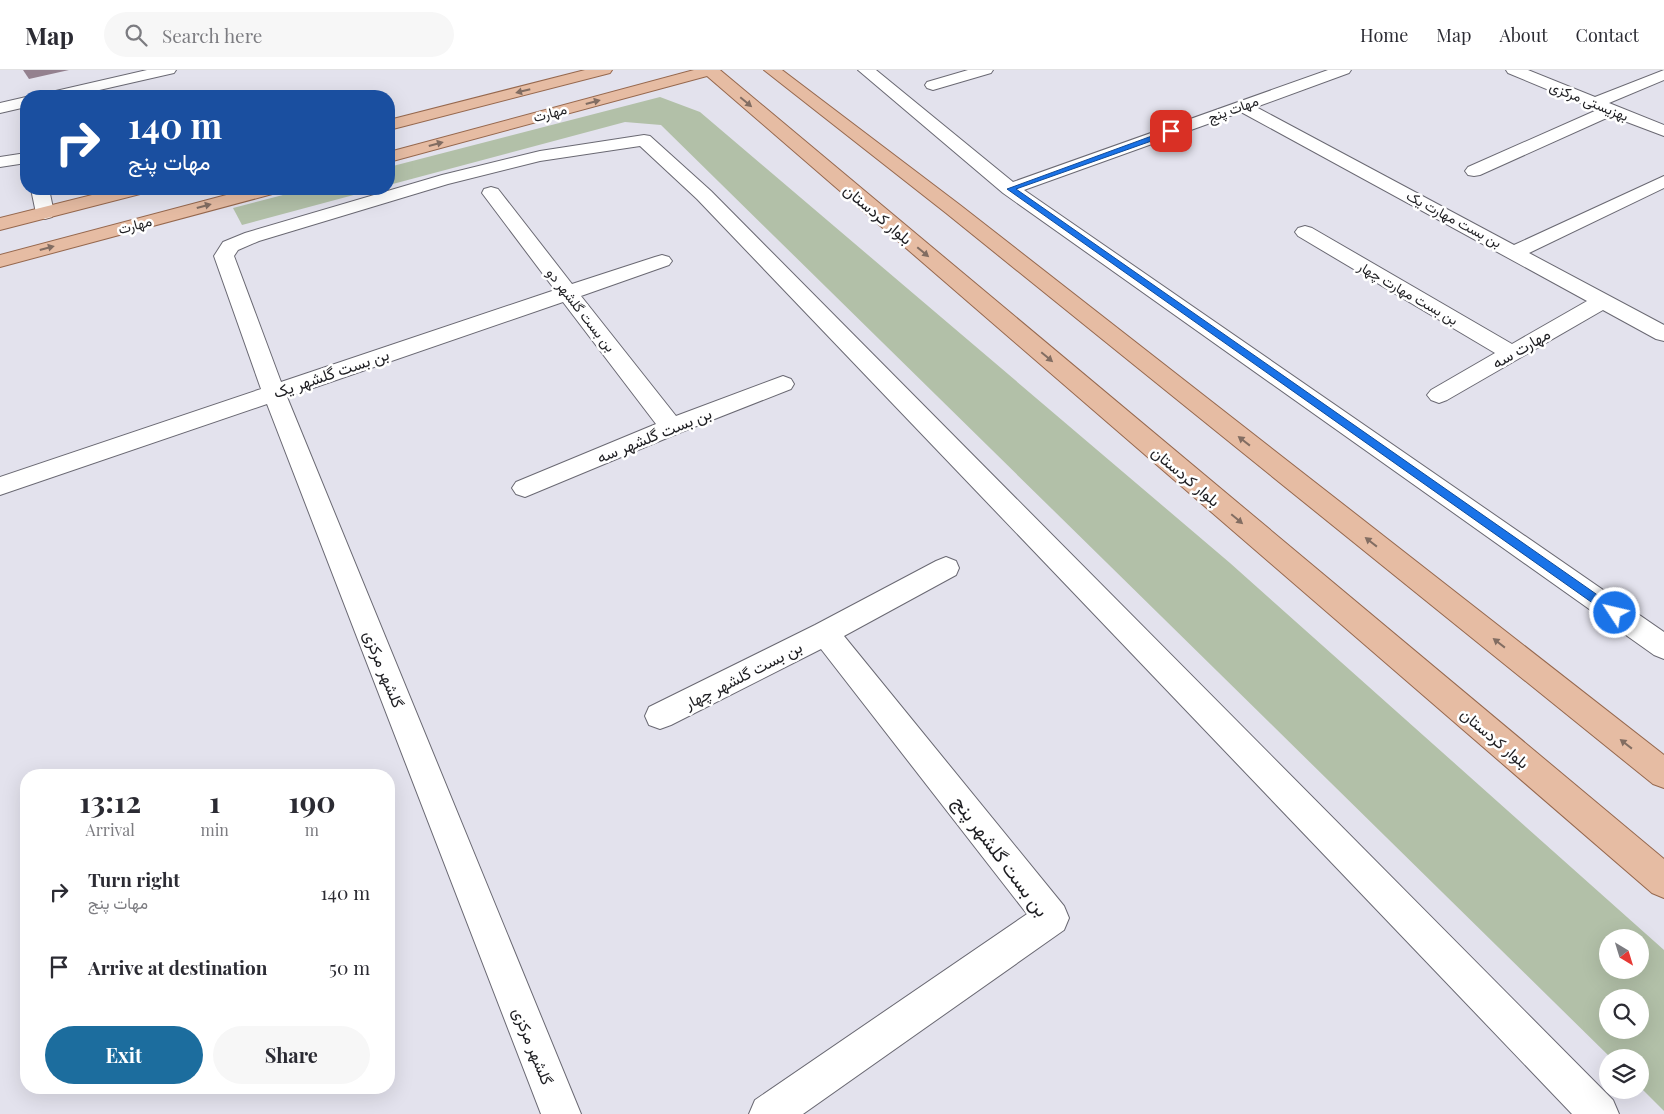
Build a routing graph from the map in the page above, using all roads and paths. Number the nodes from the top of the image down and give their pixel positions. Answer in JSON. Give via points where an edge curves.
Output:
{"nodes":[{"id":1,"x":168,"y":70,"type":"edge"},
{"id":2,"x":604,"y":70,"type":"edge"},
{"id":3,"x":710,"y":70,"type":"edge"},
{"id":4,"x":772,"y":70,"type":"edge"},
{"id":5,"x":866,"y":70,"type":"edge"},
{"id":6,"x":985,"y":70,"type":"edge"},
{"id":7,"x":1343,"y":70,"type":"edge"},
{"id":8,"x":1514,"y":70,"type":"edge"},
{"id":9,"x":1664,"y":74,"type":"edge"},
{"id":10,"x":128,"y":79,"type":"junction"},
{"id":11,"x":933,"y":85,"type":"dead end"},
{"id":12,"x":79,"y":90,"type":"edge"},
{"id":13,"x":129,"y":90,"type":"edge"},
{"id":14,"x":20,"y":103,"type":"edge"},
{"id":15,"x":1242,"y":106,"type":"junction"},
{"id":16,"x":1602,"y":106,"type":"junction"},
{"id":17,"x":0,"y":108,"type":"edge"},
{"id":18,"x":395,"y":123,"type":"edge"},
{"id":19,"x":1664,"y":131,"type":"edge"},
{"id":20,"x":395,"y":155,"type":"edge"},
{"id":21,"x":20,"y":159,"type":"edge"},
{"id":22,"x":0,"y":162,"type":"edge"},
{"id":23,"x":1474,"y":171,"type":"dead end"},
{"id":24,"x":1664,"y":181,"type":"edge"},
{"id":25,"x":1010,"y":189,"type":"junction"},
{"id":26,"x":491,"y":193,"type":"dead end"},
{"id":27,"x":41,"y":195,"type":"edge"},
{"id":28,"x":114,"y":195,"type":"edge"},
{"id":29,"x":247,"y":195,"type":"edge"},
{"id":30,"x":45,"y":213,"type":"junction"},
{"id":31,"x":0,"y":224,"type":"edge"},
{"id":32,"x":1306,"y":232,"type":"dead end"},
{"id":33,"x":1515,"y":252,"type":"junction"},
{"id":34,"x":0,"y":261,"type":"edge"},
{"id":35,"x":662,"y":261,"type":"dead end"},
{"id":36,"x":568,"y":293,"type":"junction"},
{"id":37,"x":1603,"y":301,"type":"junction"},
{"id":38,"x":1664,"y":334,"type":"edge"},
{"id":39,"x":1512,"y":353,"type":"junction"},
{"id":40,"x":783,"y":384,"type":"dead end"},
{"id":41,"x":274,"y":393,"type":"junction"},
{"id":42,"x":1439,"y":395,"type":"dead end"},
{"id":43,"x":671,"y":427,"type":"junction"},
{"id":44,"x":0,"y":486,"type":"edge"},
{"id":45,"x":526,"y":488,"type":"dead end"},
{"id":46,"x":946,"y":568,"type":"dead end"},
{"id":47,"x":825,"y":633,"type":"junction"},
{"id":48,"x":1664,"y":647,"type":"edge"},
{"id":49,"x":660,"y":716,"type":"dead end"},
{"id":50,"x":1664,"y":774,"type":"edge"},
{"id":51,"x":1664,"y":881,"type":"edge"},
{"id":52,"x":561,"y":1114,"type":"edge"},
{"id":53,"x":769,"y":1114,"type":"edge"},
{"id":54,"x":1599,"y":1114,"type":"edge"}],
"edges":[{"from":1,"to":10,"type":"street"},
{"from":2,"to":18,"type":"main road","name":"مهارت","one_way":true},
{"from":20,"to":3,"type":"main road","name":"مهارت","one_way":true},
{"from":3,"to":51,"type":"main road","name":"بلوار کردستان","one_way":true},
{"from":50,"to":4,"type":"main road","one_way":true,"via":[[953,209]]},
{"from":5,"to":25,"type":"street"},
{"from":6,"to":11,"type":"street"},
{"from":7,"to":15,"type":"street","name":"مهات پنج"},
{"from":8,"to":16,"type":"street","name":"بهزیستی مرکزی"},
{"from":9,"to":16,"type":"street"},
{"from":10,"to":12,"type":"street"},
{"from":10,"to":13,"type":"street"},
{"from":14,"to":17,"type":"street"},
{"from":15,"to":25,"type":"street","name":"مهات پنج"},
{"from":15,"to":33,"type":"street","name":"بن بست مهارت یک"},
{"from":16,"to":19,"type":"street","name":"بهزیستی مرکزی"},
{"from":16,"to":23,"type":"street"},
{"from":21,"to":22,"type":"street"},
{"from":24,"to":33,"type":"street"},
{"from":25,"to":48,"type":"street"},
{"from":26,"to":36,"type":"street","name":"بن بست گلشهر دو"},
{"from":27,"to":30,"type":"street"},
{"from":28,"to":30,"type":"main road"},
{"from":34,"to":29,"type":"main road","name":"مهارت","one_way":true},
{"from":30,"to":31,"type":"main road"},
{"from":32,"to":39,"type":"street","name":"بن بست مهارت چهار"},
{"from":33,"to":37,"type":"street","name":"بن بست مهارت یک"},
{"from":35,"to":36,"type":"street","name":"بن بست گلشهر یک"},
{"from":36,"to":41,"type":"street","name":"بن بست گلشهر یک"},
{"from":36,"to":43,"type":"street","name":"بن بست گلشهر دو"},
{"from":37,"to":38,"type":"street","name":"بن بست مهارت یک"},
{"from":37,"to":39,"type":"street","name":"مهارت سه"},
{"from":39,"to":42,"type":"street","name":"مهارت سه"},
{"from":40,"to":43,"type":"street","name":"بن بست گلشهر سه"},
{"from":41,"to":44,"type":"street","name":"بن بست گلشهر یک"},
{"from":41,"to":52,"type":"street","name":"گلشهر مرکزی"},
{"from":41,"to":54,"type":"street","name":"گلشهر مرکزی","via":[[224,256],[230,246],[460,176],[540,156],[644,140],[718,209]]},
{"from":43,"to":45,"type":"street","name":"بن بست گلشهر سه"},
{"from":46,"to":47,"type":"street"},
{"from":47,"to":49,"type":"street","name":"بن بست گلشهر چهار"},
{"from":47,"to":53,"type":"street","name":"بن بست گلشهر پنج","via":[[1052,918]]}]}
